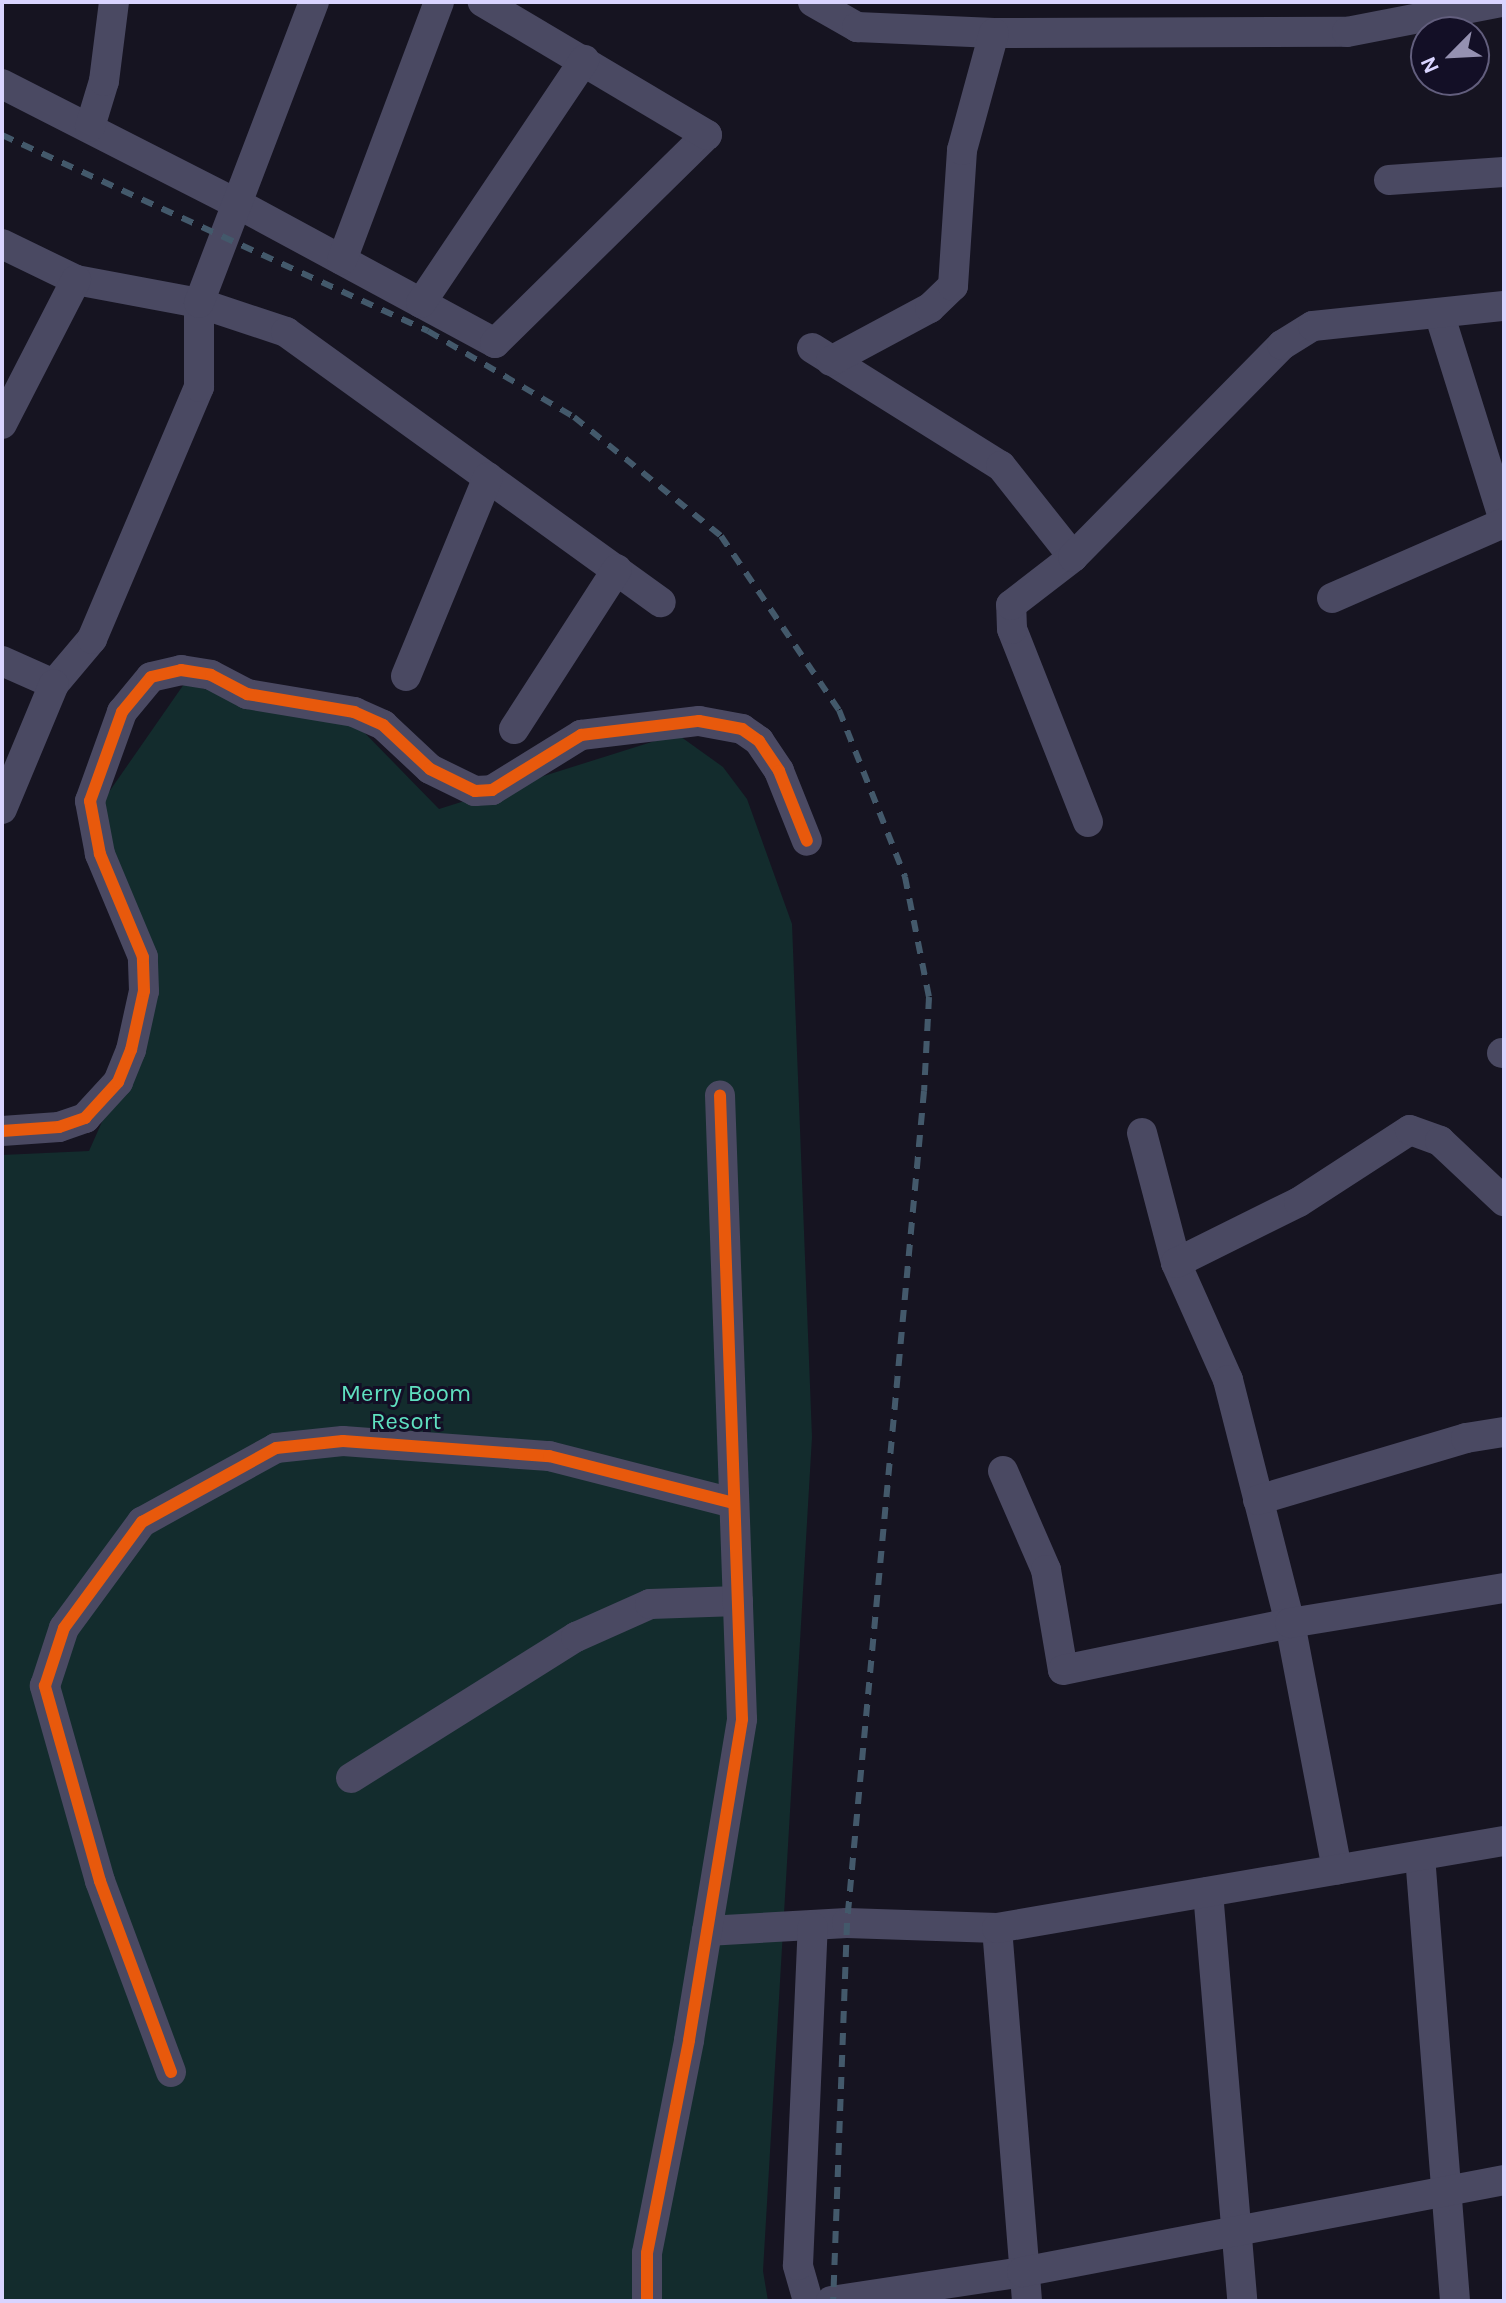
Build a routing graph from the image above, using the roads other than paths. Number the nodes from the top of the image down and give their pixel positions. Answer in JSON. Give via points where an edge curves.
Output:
{"nodes":[{"id":1,"x":114,"y":2,"type":"edge"},
{"id":2,"x":314,"y":2,"type":"edge"},
{"id":3,"x":439,"y":2,"type":"edge"},
{"id":4,"x":483,"y":2,"type":"edge"},
{"id":5,"x":813,"y":2,"type":"edge"},
{"id":6,"x":1501,"y":2,"type":"edge"},
{"id":7,"x":994,"y":33,"type":"junction"},
{"id":8,"x":584,"y":60,"type":"junction"},
{"id":9,"x":2,"y":84,"type":"edge"},
{"id":10,"x":90,"y":127,"type":"junction"},
{"id":11,"x":1504,"y":172,"type":"edge"},
{"id":12,"x":1389,"y":180,"type":"dead end"},
{"id":13,"x":238,"y":204,"type":"junction"},
{"id":14,"x":2,"y":244,"type":"edge"},
{"id":15,"x":342,"y":260,"type":"junction"},
{"id":16,"x":76,"y":280,"type":"junction"},
{"id":17,"x":199,"y":303,"type":"junction"},
{"id":18,"x":421,"y":303,"type":"junction"},
{"id":19,"x":1504,"y":306,"type":"edge"},
{"id":20,"x":1439,"y":313,"type":"junction"},
{"id":21,"x":2,"y":424,"type":"edge"},
{"id":22,"x":488,"y":477,"type":"junction"},
{"id":23,"x":1504,"y":522,"type":"edge"},
{"id":24,"x":1073,"y":557,"type":"junction"},
{"id":25,"x":617,"y":569,"type":"junction"},
{"id":26,"x":1332,"y":598,"type":"dead end"},
{"id":27,"x":661,"y":602,"type":"dead end"},
{"id":28,"x":2,"y":661,"type":"edge"},
{"id":29,"x":406,"y":676,"type":"dead end"},
{"id":30,"x":54,"y":684,"type":"junction"},
{"id":31,"x":514,"y":729,"type":"dead end"},
{"id":32,"x":2,"y":809,"type":"edge"},
{"id":33,"x":1088,"y":822,"type":"dead end"},
{"id":34,"x":807,"y":841,"type":"dead end"},
{"id":35,"x":720,"y":1095,"type":"dead end"},
{"id":36,"x":2,"y":1131,"type":"edge"},
{"id":37,"x":1142,"y":1133,"type":"dead end"},
{"id":38,"x":1504,"y":1201,"type":"edge"},
{"id":39,"x":1176,"y":1263,"type":"junction"},
{"id":40,"x":1504,"y":1432,"type":"edge"},
{"id":41,"x":1003,"y":1471,"type":"dead end"},
{"id":42,"x":1258,"y":1500,"type":"junction"},
{"id":43,"x":734,"y":1503,"type":"junction"},
{"id":44,"x":1504,"y":1588,"type":"edge"},
{"id":45,"x":738,"y":1601,"type":"junction"},
{"id":46,"x":1290,"y":1623,"type":"junction"},
{"id":47,"x":351,"y":1778,"type":"dead end"},
{"id":48,"x":1504,"y":1841,"type":"edge"},
{"id":49,"x":1420,"y":1856,"type":"junction"},
{"id":50,"x":1337,"y":1870,"type":"junction"},
{"id":51,"x":1208,"y":1892,"type":"junction"},
{"id":52,"x":813,"y":1927,"type":"junction"},
{"id":53,"x":997,"y":1928,"type":"junction"},
{"id":54,"x":707,"y":1931,"type":"junction"},
{"id":55,"x":171,"y":2072,"type":"dead end"},
{"id":56,"x":1504,"y":2180,"type":"edge"},
{"id":57,"x":1443,"y":2191,"type":"junction"},
{"id":58,"x":1235,"y":2230,"type":"junction"},
{"id":59,"x":1025,"y":2287,"type":"edge"},
{"id":60,"x":647,"y":2301,"type":"edge"},
{"id":61,"x":808,"y":2301,"type":"edge"},
{"id":62,"x":831,"y":2301,"type":"edge"},
{"id":63,"x":1242,"y":2301,"type":"edge"},
{"id":64,"x":1455,"y":2301,"type":"edge"}],
"edges":[{"from":1,"to":10,"type":"street","via":[[104,81]]},
{"from":2,"to":13,"type":"street"},
{"from":3,"to":15,"type":"street"},
{"from":4,"to":8,"type":"street"},
{"from":5,"to":7,"type":"street","via":[[857,27]]},
{"from":6,"to":7,"type":"street","via":[[1347,32]]},
{"from":7,"to":24,"type":"street","via":[[962,150],[953,286],[930,308],[821,354],[1001,466]]},
{"from":8,"to":18,"type":"street"},
{"from":8,"to":18,"type":"street","via":[[707,135],[495,343]]},
{"from":9,"to":10,"type":"street"},
{"from":10,"to":13,"type":"street"},
{"from":11,"to":12,"type":"street"},
{"from":13,"to":15,"type":"street"},
{"from":13,"to":17,"type":"street"},
{"from":14,"to":16,"type":"street"},
{"from":15,"to":18,"type":"street"},
{"from":16,"to":17,"type":"street"},
{"from":16,"to":21,"type":"street"},
{"from":17,"to":22,"type":"street","via":[[286,332]]},
{"from":17,"to":30,"type":"street","via":[[199,387],[92,639]]},
{"from":19,"to":20,"type":"street"},
{"from":20,"to":23,"type":"street"},
{"from":20,"to":24,"type":"street","via":[[1313,326],[1282,345]]},
{"from":22,"to":25,"type":"street"},
{"from":22,"to":29,"type":"street"},
{"from":23,"to":26,"type":"street"},
{"from":24,"to":33,"type":"street","via":[[1011,605],[1012,629]]},
{"from":25,"to":27,"type":"street"},
{"from":25,"to":31,"type":"street"},
{"from":28,"to":30,"type":"street"},
{"from":30,"to":32,"type":"street"},
{"from":34,"to":36,"type":"street","via":[[779,771],[759,741],[742,729],[699,721],[581,735],[492,790],[475,791],[430,769],[383,725],[354,712],[247,694],[211,675],[181,670],[151,677],[122,712],[90,801],[100,854],[143,957],[144,991],[131,1050],[118,1082],[85,1118],[59,1127]]},
{"from":35,"to":43,"type":"street"},
{"from":37,"to":39,"type":"street"},
{"from":38,"to":39,"type":"street","via":[[1440,1141],[1410,1130],[1299,1202]]},
{"from":39,"to":42,"type":"street","via":[[1228,1380]]},
{"from":40,"to":42,"type":"street","via":[[1466,1438]]},
{"from":41,"to":46,"type":"street","via":[[1046,1570],[1063,1670]]},
{"from":42,"to":46,"type":"street"},
{"from":43,"to":45,"type":"street"},
{"from":43,"to":55,"type":"street","via":[[549,1456],[343,1441],[276,1448],[142,1522],[64,1628],[45,1686],[100,1881]]},
{"from":44,"to":46,"type":"street"},
{"from":45,"to":47,"type":"street","via":[[650,1604],[576,1637]]},
{"from":45,"to":54,"type":"street","via":[[742,1719]]},
{"from":46,"to":50,"type":"street"},
{"from":48,"to":49,"type":"street"},
{"from":49,"to":50,"type":"street"},
{"from":49,"to":57,"type":"street"},
{"from":50,"to":51,"type":"street"},
{"from":51,"to":53,"type":"street"},
{"from":51,"to":58,"type":"street"},
{"from":52,"to":53,"type":"street"},
{"from":52,"to":54,"type":"street"},
{"from":52,"to":61,"type":"street","via":[[798,2265]]},
{"from":53,"to":59,"type":"street"},
{"from":54,"to":60,"type":"street","via":[[647,2253]]},
{"from":56,"to":57,"type":"street"},
{"from":57,"to":58,"type":"street"},
{"from":57,"to":64,"type":"street"},
{"from":58,"to":59,"type":"street"},
{"from":58,"to":63,"type":"street"},
{"from":59,"to":62,"type":"street"}]}
